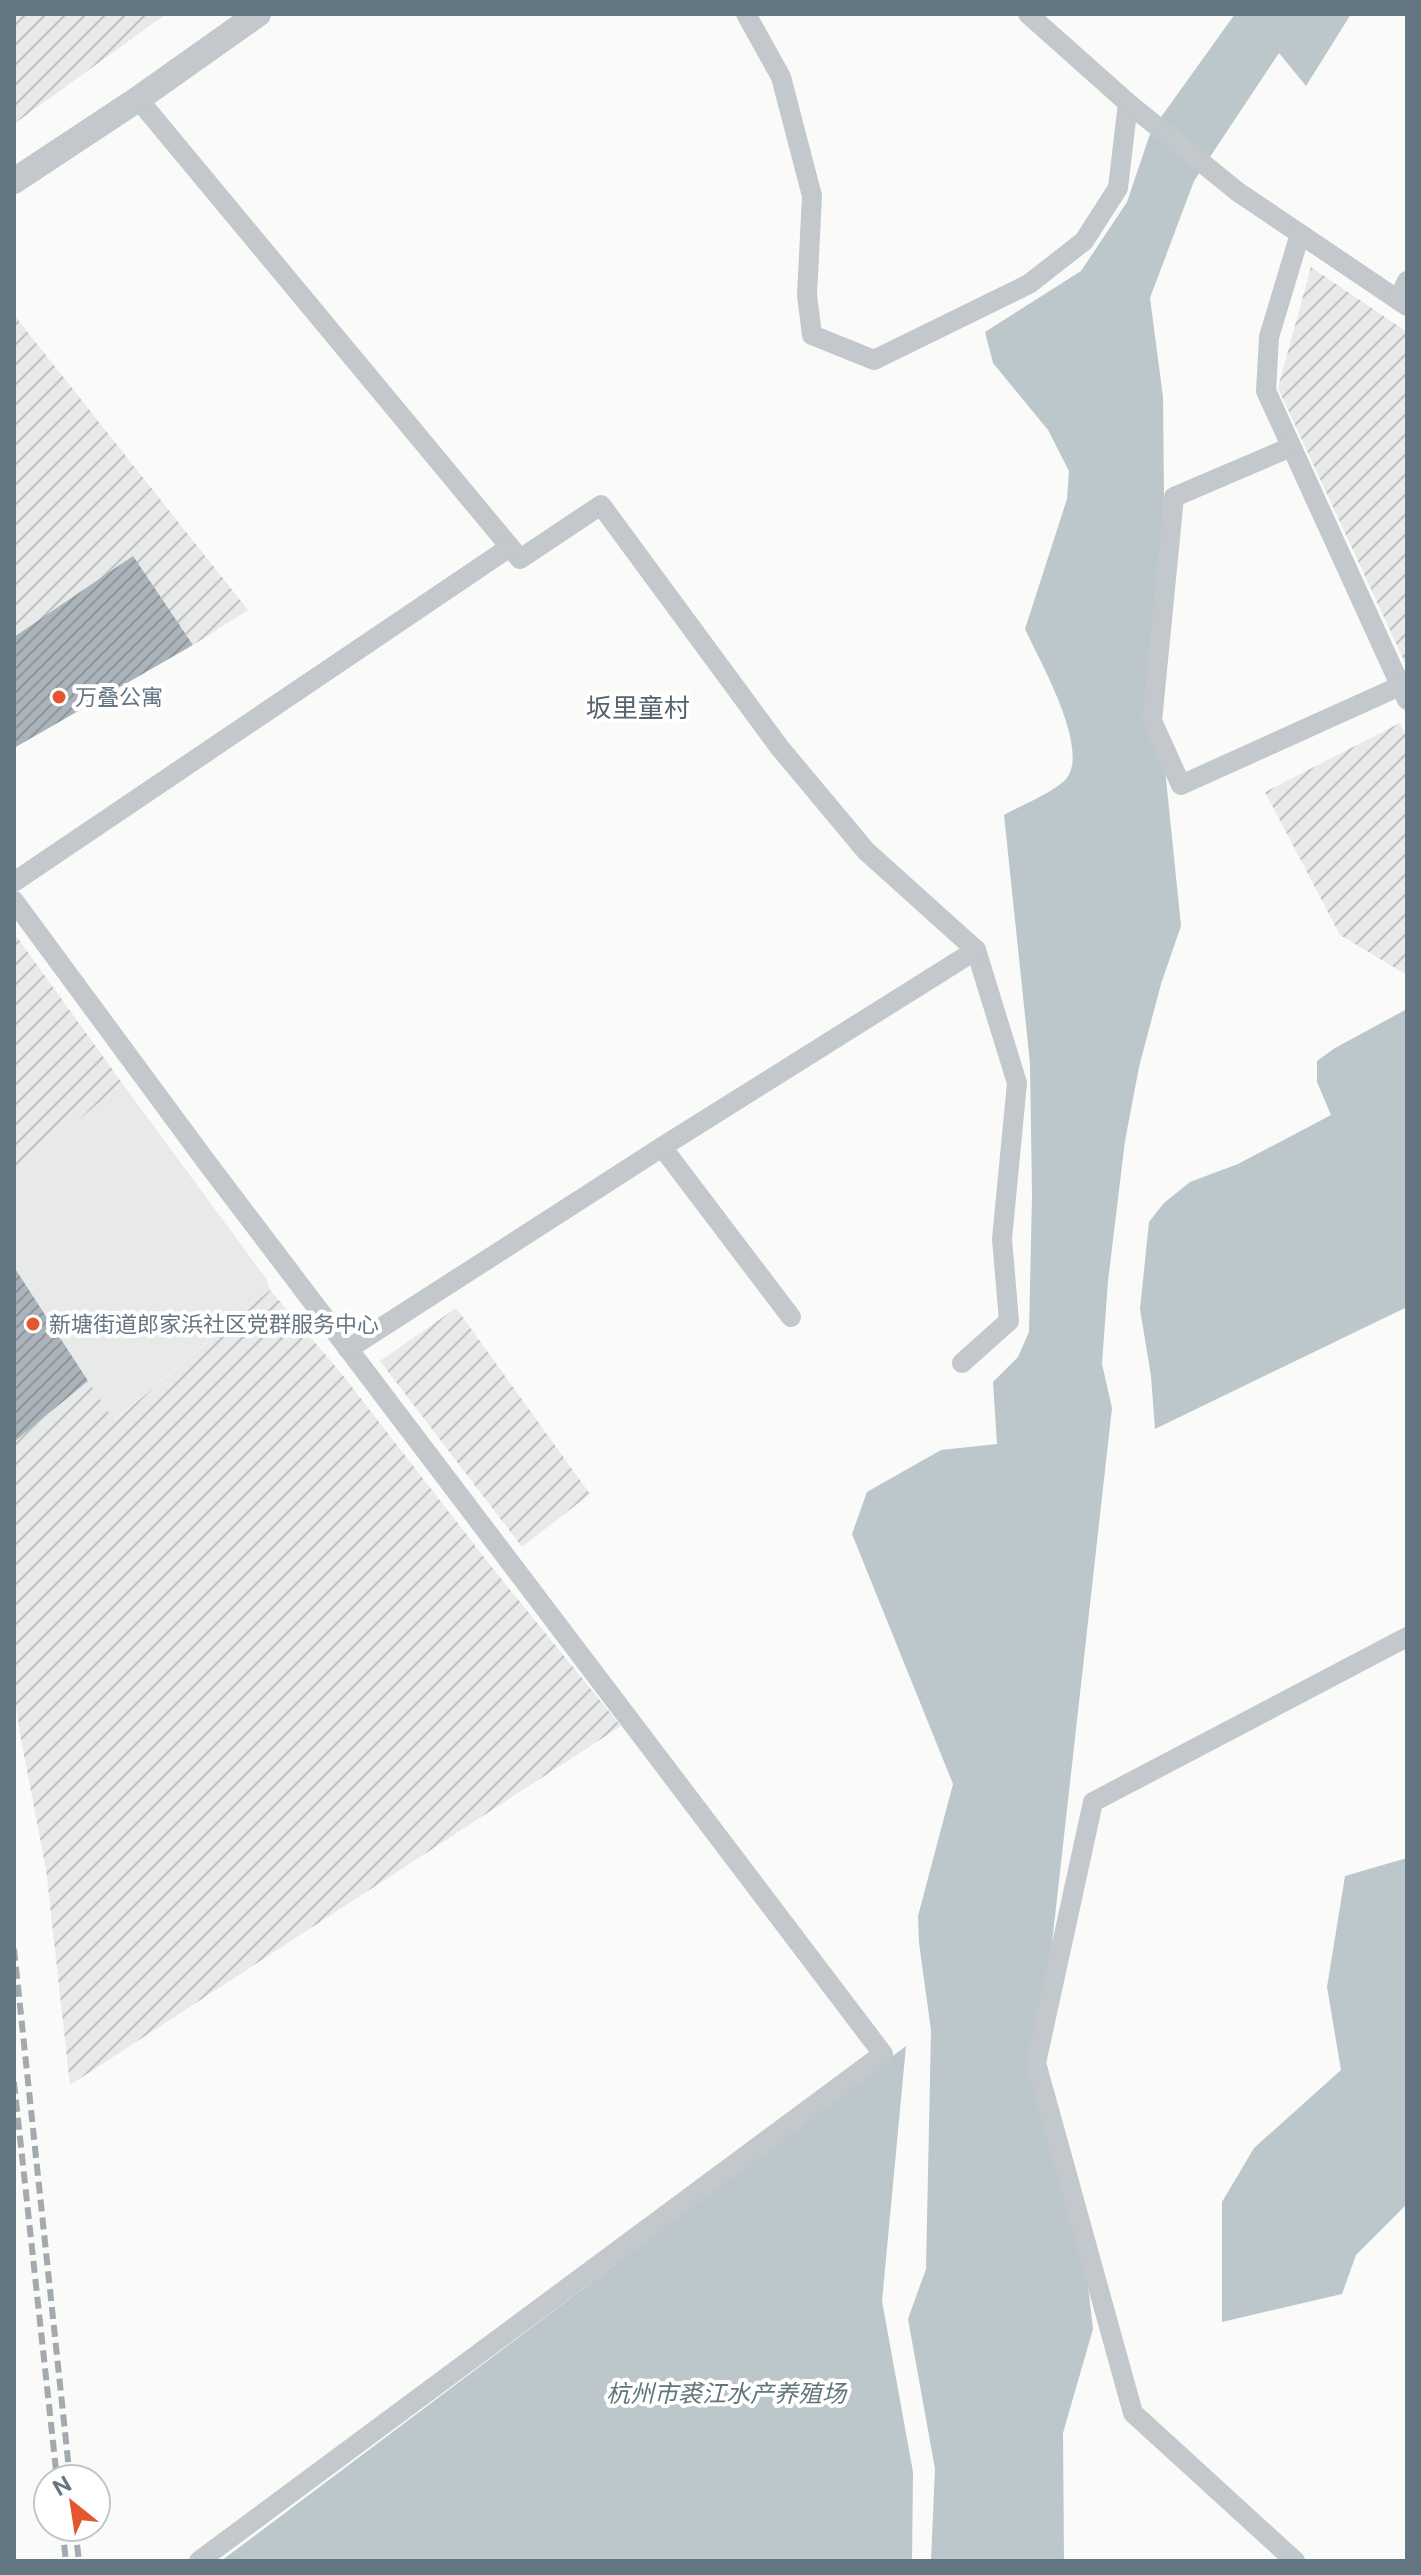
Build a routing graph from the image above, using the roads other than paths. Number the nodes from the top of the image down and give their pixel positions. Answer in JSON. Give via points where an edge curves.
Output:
{"nodes":[{"id":1,"x":258,"y":14,"type":"edge"},
{"id":2,"x":746,"y":14,"type":"edge"},
{"id":3,"x":1028,"y":14,"type":"edge"},
{"id":4,"x":138,"y":99,"type":"junction"},
{"id":5,"x":1128,"y":103,"type":"junction"},
{"id":6,"x":14,"y":181,"type":"edge"},
{"id":7,"x":1300,"y":234,"type":"junction"},
{"id":8,"x":1404,"y":296,"type":"edge"},
{"id":9,"x":1291,"y":447,"type":"junction"},
{"id":10,"x":510,"y":547,"type":"junction"},
{"id":11,"x":1404,"y":693,"type":"edge"},
{"id":12,"x":14,"y":882,"type":"edge"},
{"id":13,"x":14,"y":901,"type":"edge"},
{"id":14,"x":976,"y":950,"type":"junction"},
{"id":15,"x":662,"y":1147,"type":"junction"},
{"id":16,"x":791,"y":1317,"type":"dead end"},
{"id":17,"x":348,"y":1349,"type":"junction"},
{"id":18,"x":962,"y":1363,"type":"dead end"},
{"id":19,"x":1407,"y":1637,"type":"edge"},
{"id":20,"x":199,"y":2561,"type":"edge"},
{"id":21,"x":1295,"y":2561,"type":"edge"}],
"edges":[{"from":1,"to":4,"type":"street"},
{"from":2,"to":5,"type":"street","via":[[781,77],[812,196],[807,295],[812,335],[874,360],[1029,284],[1084,241],[1118,188]]},
{"from":3,"to":5,"type":"street"},
{"from":4,"to":6,"type":"street"},
{"from":4,"to":10,"type":"street"},
{"from":5,"to":7,"type":"street","via":[[1238,192]]},
{"from":7,"to":8,"type":"street"},
{"from":7,"to":9,"type":"street","via":[[1269,337],[1266,391]]},
{"from":9,"to":11,"type":"street"},
{"from":9,"to":11,"type":"street","via":[[1174,497],[1152,721],[1181,785]]},
{"from":10,"to":12,"type":"street"},
{"from":10,"to":14,"type":"street","via":[[520,559],[601,505],[780,748],[856,839]]},
{"from":13,"to":17,"type":"street"},
{"from":14,"to":15,"type":"street"},
{"from":14,"to":18,"type":"street","via":[[1017,1083],[1002,1239],[1009,1321]]},
{"from":15,"to":16,"type":"street"},
{"from":15,"to":17,"type":"street"},
{"from":17,"to":20,"type":"street","via":[[883,2054]]},
{"from":19,"to":21,"type":"street","via":[[1093,1802],[1036,2063],[1133,2413]]}]}
